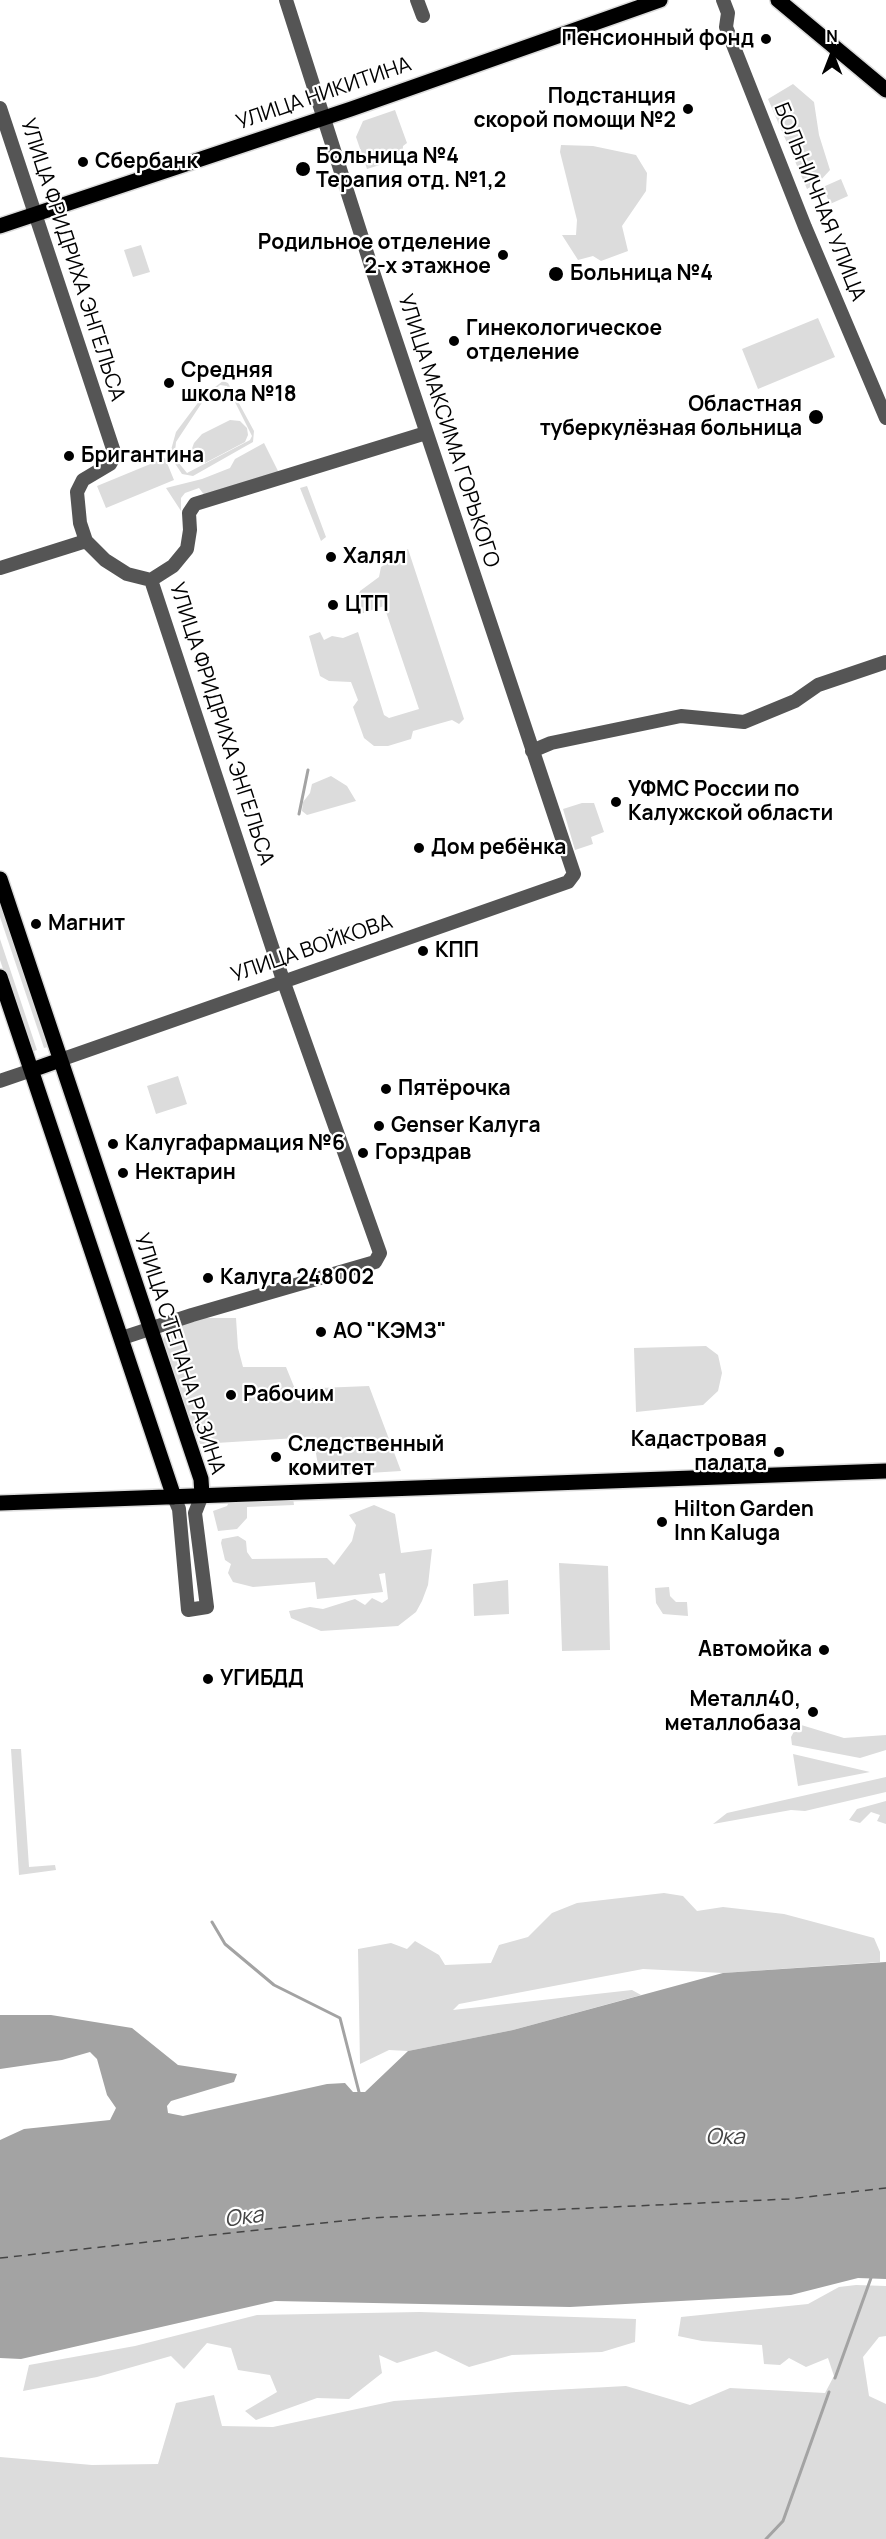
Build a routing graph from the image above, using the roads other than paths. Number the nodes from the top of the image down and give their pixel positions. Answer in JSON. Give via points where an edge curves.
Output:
{"nodes":[{"id":1,"x":286,"y":0,"type":"edge"},
{"id":2,"x":417,"y":0,"type":"edge"},
{"id":3,"x":660,"y":0,"type":"edge"},
{"id":4,"x":723,"y":0,"type":"edge"},
{"id":5,"x":778,"y":0,"type":"edge"},
{"id":6,"x":629,"y":5,"type":"edge"},
{"id":7,"x":423,"y":16,"type":"dead end"},
{"id":8,"x":886,"y":90,"type":"edge"},
{"id":9,"x":0,"y":108,"type":"edge"},
{"id":10,"x":324,"y":118,"type":"junction"},
{"id":11,"x":35,"y":215,"type":"junction"},
{"id":12,"x":0,"y":226,"type":"edge"},
{"id":13,"x":886,"y":418,"type":"edge"},
{"id":14,"x":426,"y":433,"type":"junction"},
{"id":15,"x":86,"y":541,"type":"junction"},
{"id":16,"x":0,"y":568,"type":"edge"},
{"id":17,"x":151,"y":580,"type":"junction"},
{"id":18,"x":886,"y":662,"type":"edge"},
{"id":19,"x":532,"y":751,"type":"junction"},
{"id":20,"x":574,"y":874,"type":"joint"},
{"id":21,"x":0,"y":879,"type":"edge"},
{"id":22,"x":0,"y":977,"type":"edge"},
{"id":23,"x":283,"y":980,"type":"junction"},
{"id":24,"x":60,"y":1060,"type":"junction"},
{"id":25,"x":32,"y":1070,"type":"junction"},
{"id":26,"x":0,"y":1081,"type":"edge"},
{"id":27,"x":150,"y":1329,"type":"junction"},
{"id":28,"x":122,"y":1338,"type":"junction"},
{"id":29,"x":886,"y":1472,"type":"edge"},
{"id":30,"x":202,"y":1495,"type":"junction"},
{"id":31,"x":174,"y":1497,"type":"junction"},
{"id":32,"x":0,"y":1503,"type":"edge"}],
"edges":[{"from":1,"to":10,"type":"street","name":"УЛИЦА МАКСИМА ГОРЬКОГО"},
{"from":2,"to":7,"type":"street"},
{"from":3,"to":6,"type":"main road","name":"УЛИЦА НИКИТИНА"},
{"from":4,"to":13,"type":"street","name":"БОЛЬНИЧНАЯ УЛИЦА","via":[[730,38]]},
{"from":5,"to":8,"type":"main road"},
{"from":6,"to":10,"type":"main road","name":"УЛИЦА НИКИТИНА"},
{"from":9,"to":11,"type":"street","name":"УЛИЦА ФРИДРИХА ЭНГЕЛЬСА"},
{"from":10,"to":11,"type":"main road","name":"УЛИЦА НИКИТИНА"},
{"from":10,"to":14,"type":"street","name":"УЛИЦА МАКСИМА ГОРЬКОГО"},
{"from":11,"to":12,"type":"main road","name":"УЛИЦА НИКИТИНА"},
{"from":11,"to":15,"type":"street","name":"УЛИЦА ФРИДРИХА ЭНГЕЛЬСА","via":[[115,455],[110,464],[83,480],[77,492]]},
{"from":14,"to":17,"type":"street","via":[[195,504],[189,513],[186,549],[173,566]]},
{"from":14,"to":19,"type":"street","name":"УЛИЦА МАКСИМА ГОРЬКОГО"},
{"from":15,"to":16,"type":"street"},
{"from":15,"to":17,"type":"street","name":"УЛИЦА ФРИДРИХА ЭНГЕЛЬСА","via":[[127,574]]},
{"from":17,"to":23,"type":"street","name":"УЛИЦА ФРИДРИХА ЭНГЕЛЬСА"},
{"from":18,"to":19,"type":"street","via":[[818,685],[795,701],[744,723],[681,716],[551,743]]},
{"from":19,"to":20,"type":"street","name":"УЛИЦА МАКСИМА ГОРЬКОГО"},
{"from":20,"to":23,"type":"street","name":"УЛИЦА ВОЙКОВА","via":[[568,882]]},
{"from":21,"to":24,"type":"main road","name":"УЛИЦА СТЕПАНА РАЗИНА"},
{"from":22,"to":25,"type":"main road","name":"УЛИЦА СТЕПАНА РАЗИНА"},
{"from":23,"to":24,"type":"street","name":"УЛИЦА ВОЙКОВА"},
{"from":23,"to":27,"type":"street","name":"УЛИЦА ФРИДРИХА ЭНГЕЛЬСА","via":[[380,1253],[375,1262]]},
{"from":24,"to":25,"type":"main road"},
{"from":24,"to":27,"type":"main road","name":"УЛИЦА СТЕПАНА РАЗИНА"},
{"from":25,"to":26,"type":"street"},
{"from":25,"to":28,"type":"main road","name":"УЛИЦА СТЕПАНА РАЗИНА"},
{"from":27,"to":28,"type":"street"},
{"from":27,"to":30,"type":"main road","name":"УЛИЦА СТЕПАНА РАЗИНА","via":[[201,1479]]},
{"from":28,"to":31,"type":"main road","name":"УЛИЦА СТЕПАНА РАЗИНА"},
{"from":29,"to":30,"type":"main road"},
{"from":30,"to":31,"type":"main road"},
{"from":30,"to":31,"type":"street","name":"УЛИЦА СТЕПАНА РАЗИНА","via":[[195,1513],[207,1607],[188,1610],[179,1509]]},
{"from":31,"to":32,"type":"main road"}]}
